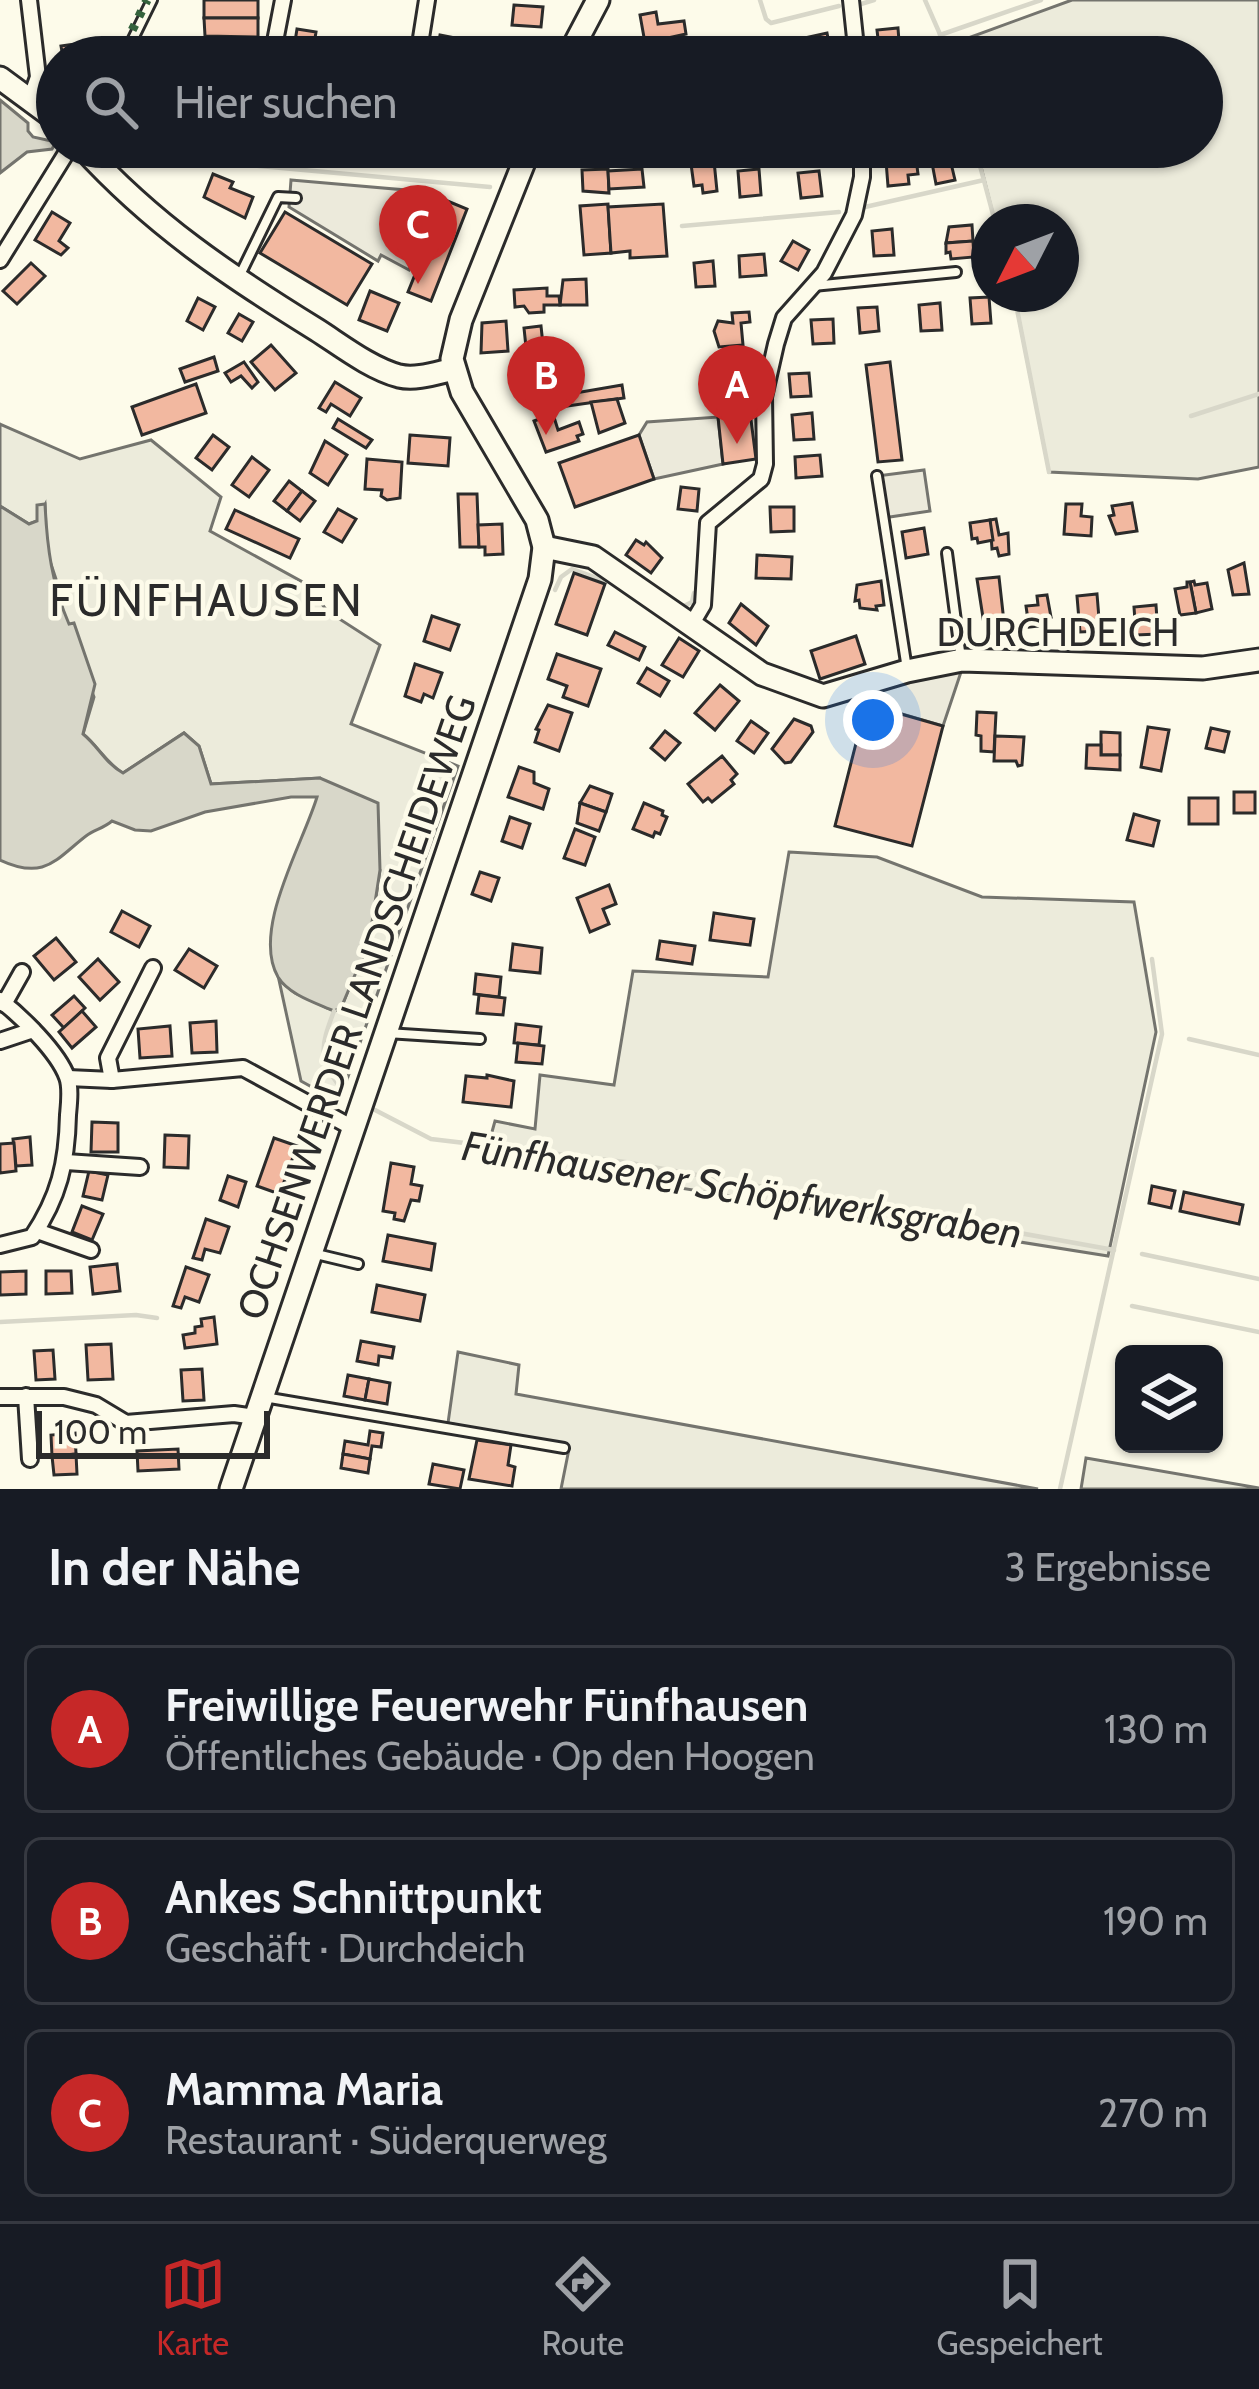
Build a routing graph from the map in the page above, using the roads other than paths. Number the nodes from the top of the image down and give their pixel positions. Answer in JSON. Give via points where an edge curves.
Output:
{"nodes":[{"id":1,"x":29,"y":0,"type":"edge"},
{"id":2,"x":152,"y":0,"type":"edge"},
{"id":3,"x":283,"y":0,"type":"edge"},
{"id":4,"x":427,"y":0,"type":"edge"},
{"id":5,"x":598,"y":0,"type":"edge"},
{"id":6,"x":851,"y":0,"type":"edge"},
{"id":7,"x":134,"y":36,"type":"edge"},
{"id":8,"x":276,"y":36,"type":"edge"},
{"id":9,"x":421,"y":36,"type":"edge"},
{"id":10,"x":579,"y":36,"type":"edge"},
{"id":11,"x":855,"y":36,"type":"edge"},
{"id":12,"x":36,"y":60,"type":"edge"},
{"id":13,"x":0,"y":78,"type":"edge"},
{"id":14,"x":36,"y":83,"type":"edge"},
{"id":15,"x":31,"y":97,"type":"junction"},
{"id":16,"x":36,"y":101,"type":"edge"},
{"id":17,"x":57,"y":168,"type":"edge"},
{"id":18,"x":103,"y":168,"type":"edge"},
{"id":19,"x":522,"y":168,"type":"edge"},
{"id":20,"x":862,"y":168,"type":"edge"},
{"id":21,"x":296,"y":198,"type":"dead end"},
{"id":22,"x":0,"y":260,"type":"edge"},
{"id":23,"x":956,"y":272,"type":"dead end"},
{"id":24,"x":238,"y":280,"type":"junction"},
{"id":25,"x":811,"y":286,"type":"junction"},
{"id":26,"x":454,"y":369,"type":"junction"},
{"id":27,"x":878,"y":476,"type":"dead end"},
{"id":28,"x":544,"y":547,"type":"junction"},
{"id":29,"x":947,"y":553,"type":"dead end"},
{"id":30,"x":690,"y":627,"type":"junction"},
{"id":31,"x":1259,"y":660,"type":"edge"},
{"id":32,"x":962,"y":661,"type":"junction"},
{"id":33,"x":907,"y":671,"type":"junction"},
{"id":34,"x":153,"y":968,"type":"dead end"},
{"id":35,"x":22,"y":972,"type":"dead end"},
{"id":36,"x":2,"y":1002,"type":"edge"},
{"id":37,"x":33,"y":1030,"type":"junction"},
{"id":38,"x":386,"y":1033,"type":"junction"},
{"id":39,"x":479,"y":1039,"type":"dead end"},
{"id":40,"x":0,"y":1041,"type":"edge"},
{"id":41,"x":68,"y":1078,"type":"junction"},
{"id":42,"x":112,"y":1080,"type":"junction"},
{"id":43,"x":353,"y":1128,"type":"junction"},
{"id":44,"x":66,"y":1162,"type":"junction"},
{"id":45,"x":140,"y":1167,"type":"dead end"},
{"id":46,"x":37,"y":1231,"type":"junction"},
{"id":47,"x":0,"y":1245,"type":"edge"},
{"id":48,"x":91,"y":1250,"type":"dead end"},
{"id":49,"x":311,"y":1253,"type":"junction"},
{"id":50,"x":358,"y":1264,"type":"dead end"},
{"id":51,"x":26,"y":1396,"type":"junction"},
{"id":52,"x":0,"y":1397,"type":"edge"},
{"id":53,"x":258,"y":1407,"type":"junction"},
{"id":54,"x":565,"y":1448,"type":"dead end"},
{"id":55,"x":30,"y":1459,"type":"dead end"},
{"id":56,"x":231,"y":1489,"type":"edge"}],
"edges":[{"from":1,"to":12,"type":"street"},
{"from":2,"to":7,"type":"lane"},
{"from":3,"to":8,"type":"street"},
{"from":4,"to":9,"type":"street"},
{"from":5,"to":10,"type":"street"},
{"from":6,"to":11,"type":"street"},
{"from":13,"to":15,"type":"street"},
{"from":14,"to":15,"type":"street"},
{"from":15,"to":16,"type":"street"},
{"from":17,"to":22,"type":"street"},
{"from":18,"to":24,"type":"street","via":[[166,230]]},
{"from":19,"to":26,"type":"street","via":[[455,337]]},
{"from":20,"to":25,"type":"street","via":[[854,214]]},
{"from":21,"to":24,"type":"lane","via":[[278,197]]},
{"from":23,"to":25,"type":"lane"},
{"from":24,"to":26,"type":"street","via":[[393,375]]},
{"from":25,"to":30,"type":"street","via":[[784,318],[776,344],[764,397],[761,479],[708,523],[704,605]]},
{"from":26,"to":28,"type":"street","via":[[523,491]]},
{"from":27,"to":33,"type":"lane"},
{"from":28,"to":30,"type":"street","name":"DURCHDEICH","via":[[593,557]]},
{"from":28,"to":38,"type":"street","name":"OCHSENWERDER LANDSCHEIDEWEG","via":[[540,579]]},
{"from":29,"to":32,"type":"lane"},
{"from":30,"to":33,"type":"street","name":"DURCHDEICH","via":[[762,674],[823,696]]},
{"from":31,"to":32,"type":"street","name":"DURCHDEICH","via":[[1203,668]]},
{"from":32,"to":33,"type":"street","name":"DURCHDEICH"},
{"from":34,"to":42,"type":"street","via":[[108,1058]]},
{"from":35,"to":36,"type":"street"},
{"from":36,"to":37,"type":"street"},
{"from":37,"to":40,"type":"street"},
{"from":37,"to":41,"type":"street"},
{"from":38,"to":39,"type":"lane"},
{"from":38,"to":43,"type":"street","name":"OCHSENWERDER LANDSCHEIDEWEG"},
{"from":41,"to":42,"type":"street"},
{"from":41,"to":44,"type":"street"},
{"from":42,"to":43,"type":"street","via":[[243,1069]]},
{"from":43,"to":49,"type":"street","name":"OCHSENWERDER LANDSCHEIDEWEG"},
{"from":44,"to":45,"type":"street"},
{"from":44,"to":46,"type":"street"},
{"from":46,"to":47,"type":"street"},
{"from":46,"to":48,"type":"street"},
{"from":49,"to":50,"type":"lane"},
{"from":49,"to":53,"type":"street","name":"OCHSENWERDER LANDSCHEIDEWEG"},
{"from":51,"to":52,"type":"street"},
{"from":51,"to":53,"type":"street","via":[[96,1405],[126,1423]]},
{"from":51,"to":55,"type":"street"},
{"from":53,"to":54,"type":"lane"},
{"from":53,"to":56,"type":"street","name":"OCHSENWERDER LANDSCHEIDEWEG"}]}
